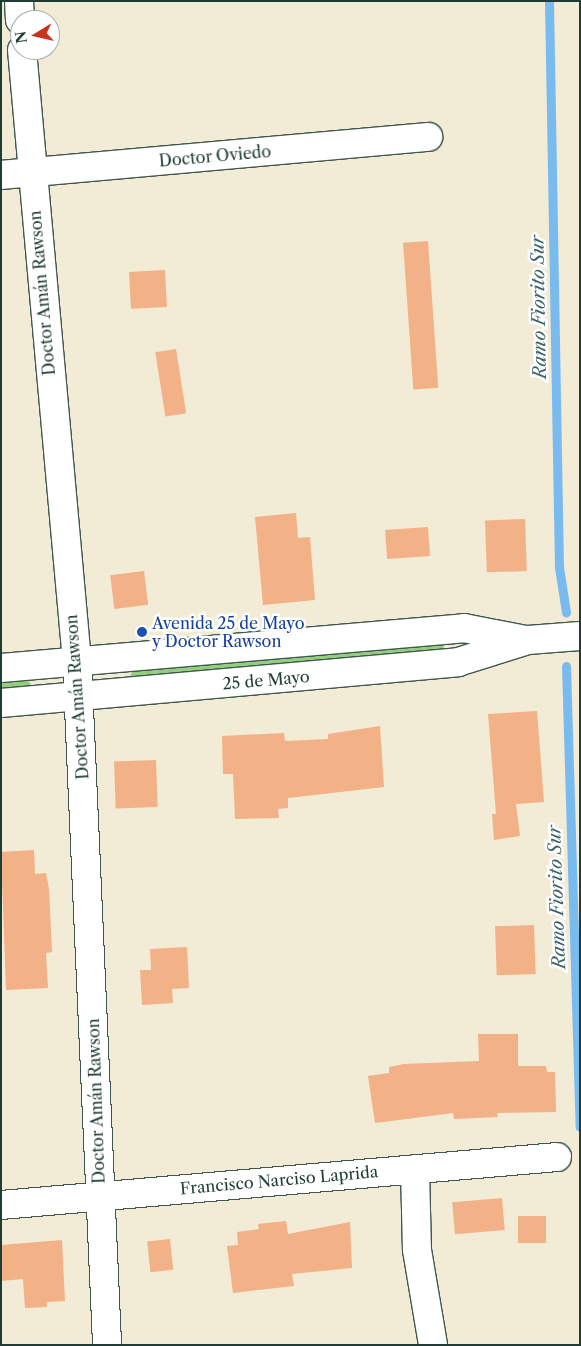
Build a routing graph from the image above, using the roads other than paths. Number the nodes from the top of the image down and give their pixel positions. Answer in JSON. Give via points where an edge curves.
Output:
{"nodes":[{"id":1,"x":23,"y":60,"type":"edge"},
{"id":2,"x":428,"y":137,"type":"dead end"},
{"id":3,"x":31,"y":172,"type":"junction"},
{"id":4,"x":1,"y":175,"type":"edge"},
{"id":5,"x":580,"y":636,"type":"edge"},
{"id":6,"x":528,"y":640,"type":"junction"},
{"id":7,"x":77,"y":662,"type":"junction"},
{"id":8,"x":1,"y":668,"type":"edge"},
{"id":9,"x":79,"y":696,"type":"junction"},
{"id":10,"x":1,"y":703,"type":"edge"},
{"id":11,"x":557,"y":1157,"type":"dead end"},
{"id":12,"x":415,"y":1169,"type":"junction"},
{"id":13,"x":100,"y":1196,"type":"junction"},
{"id":14,"x":1,"y":1205,"type":"edge"},
{"id":15,"x":107,"y":1345,"type":"edge"},
{"id":16,"x":433,"y":1345,"type":"edge"}],
"edges":[{"from":1,"to":3,"type":"street","name":"Doctor Amán Rawson"},
{"from":2,"to":3,"type":"street","name":"Doctor Oviedo"},
{"from":3,"to":4,"type":"street","name":"Doctor Oviedo"},
{"from":3,"to":7,"type":"street","name":"Doctor Amán Rawson"},
{"from":5,"to":6,"type":"street","name":"25 de Mayo"},
{"from":6,"to":7,"type":"street","name":"25 de Mayo","via":[[464,628]]},
{"from":6,"to":9,"type":"street","name":"25 de Mayo","via":[[458,662]]},
{"from":7,"to":8,"type":"street","name":"25 de Mayo"},
{"from":7,"to":9,"type":"street","name":"Doctor Amán Rawson"},
{"from":9,"to":10,"type":"street","name":"25 de Mayo"},
{"from":9,"to":13,"type":"street","name":"Doctor Amán Rawson"},
{"from":11,"to":12,"type":"street","name":"Francisco Narciso Laprida"},
{"from":12,"to":13,"type":"street","name":"Francisco Narciso Laprida"},
{"from":12,"to":16,"type":"street","via":[[417,1250]]},
{"from":13,"to":14,"type":"street","name":"Francisco Narciso Laprida"},
{"from":13,"to":15,"type":"street","name":"Doctor Amán Rawson"}]}
